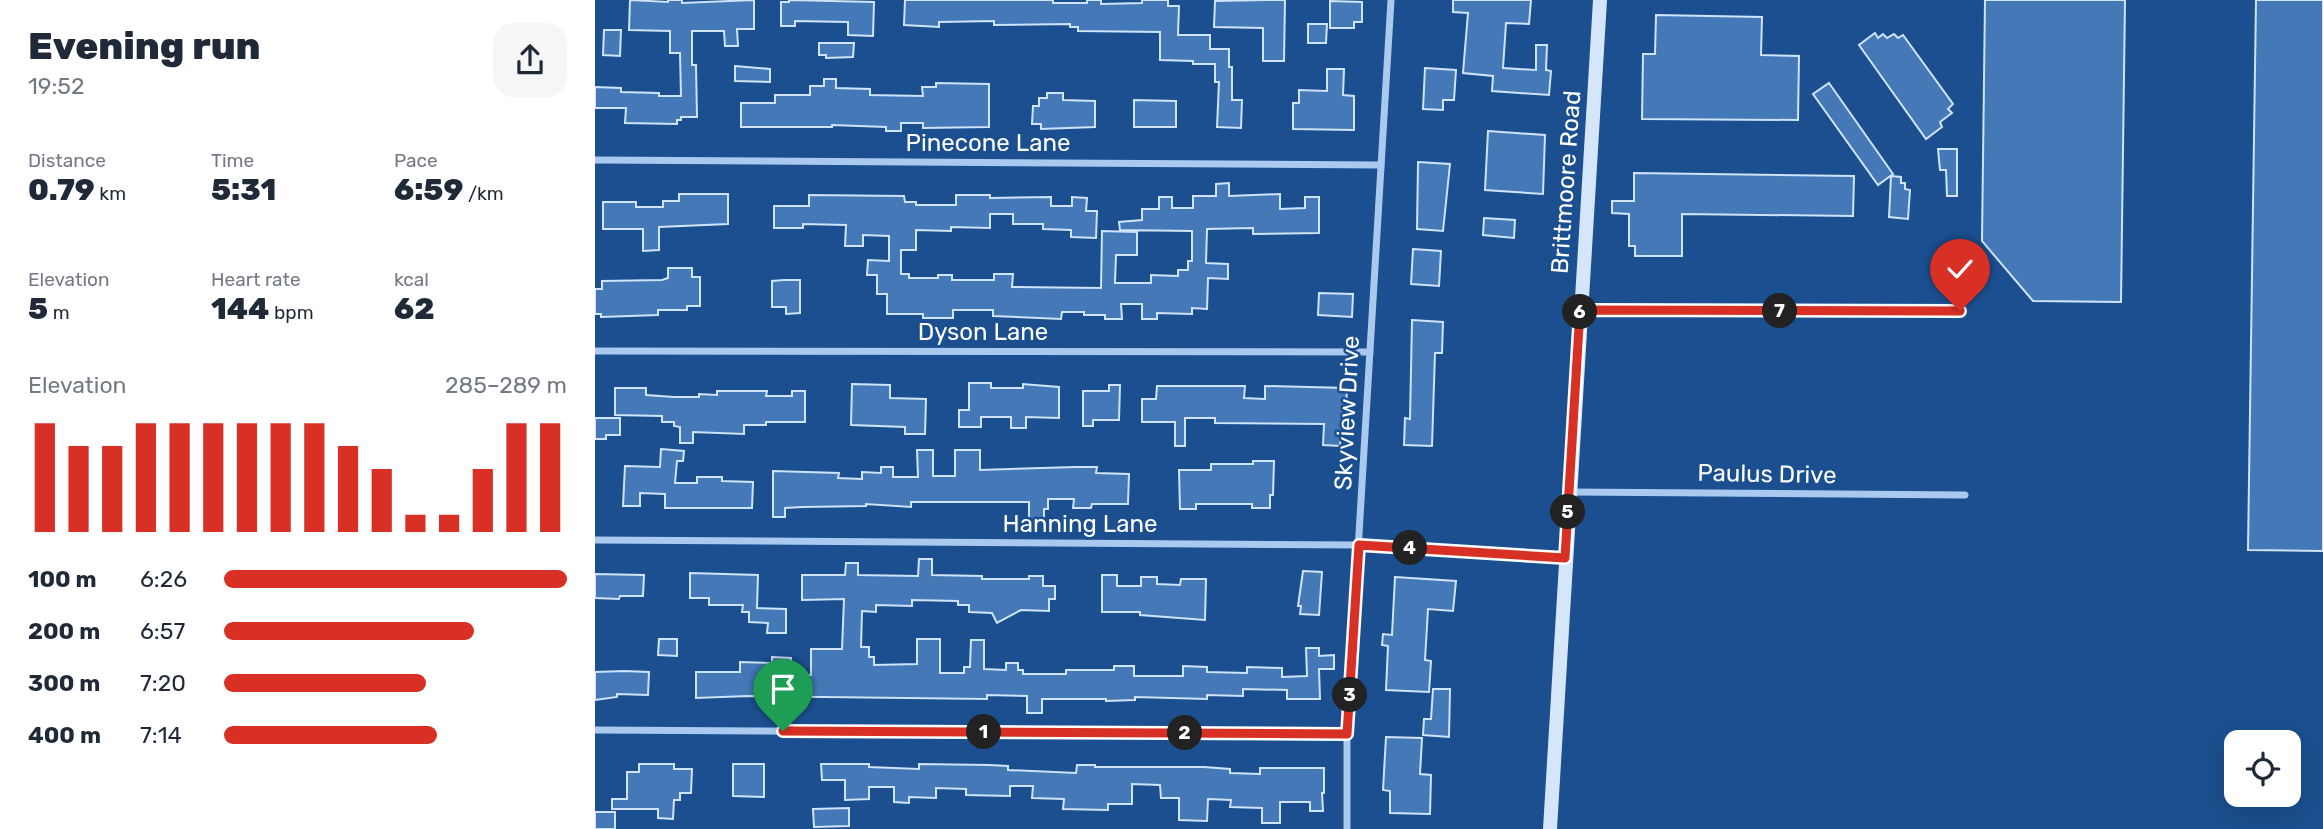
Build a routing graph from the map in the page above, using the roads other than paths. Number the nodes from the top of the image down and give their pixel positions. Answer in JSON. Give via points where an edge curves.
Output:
{"nodes":[{"id":1,"x":1391,"y":0,"type":"edge"},
{"id":2,"x":1600,"y":0,"type":"edge"},
{"id":3,"x":595,"y":160,"type":"edge"},
{"id":4,"x":1381,"y":164,"type":"junction"},
{"id":5,"x":1580,"y":310,"type":"junction"},
{"id":6,"x":1960,"y":311,"type":"dead end"},
{"id":7,"x":595,"y":351,"type":"edge"},
{"id":8,"x":1370,"y":352,"type":"junction"},
{"id":9,"x":1569,"y":492,"type":"junction"},
{"id":10,"x":1965,"y":495,"type":"dead end"},
{"id":11,"x":595,"y":540,"type":"edge"},
{"id":12,"x":1359,"y":545,"type":"junction"},
{"id":13,"x":1565,"y":558,"type":"junction"},
{"id":14,"x":595,"y":730,"type":"edge"},
{"id":15,"x":1347,"y":734,"type":"junction"},
{"id":16,"x":1347,"y":829,"type":"edge"},
{"id":17,"x":1550,"y":829,"type":"edge"}],
"edges":[{"from":1,"to":4,"type":"street","name":"Skyview Drive"},
{"from":2,"to":5,"type":"main road","name":"Brittmoore Road"},
{"from":3,"to":4,"type":"street","name":"Pinecone Lane"},
{"from":4,"to":8,"type":"street","name":"Skyview Drive"},
{"from":5,"to":6,"type":"street"},
{"from":5,"to":9,"type":"main road","name":"Brittmoore Road"},
{"from":7,"to":8,"type":"street","name":"Dyson Lane"},
{"from":8,"to":12,"type":"street","name":"Skyview Drive"},
{"from":9,"to":10,"type":"street","name":"Paulus Drive"},
{"from":9,"to":13,"type":"main road","name":"Brittmoore Road"},
{"from":11,"to":12,"type":"street","name":"Hanning Lane"},
{"from":12,"to":13,"type":"street","name":"Hanning Lane"},
{"from":12,"to":15,"type":"street","name":"Skyview Drive"},
{"from":13,"to":17,"type":"main road","name":"Brittmoore Road"},
{"from":14,"to":15,"type":"street"},
{"from":15,"to":16,"type":"street","name":"Skyview Drive"}]}
